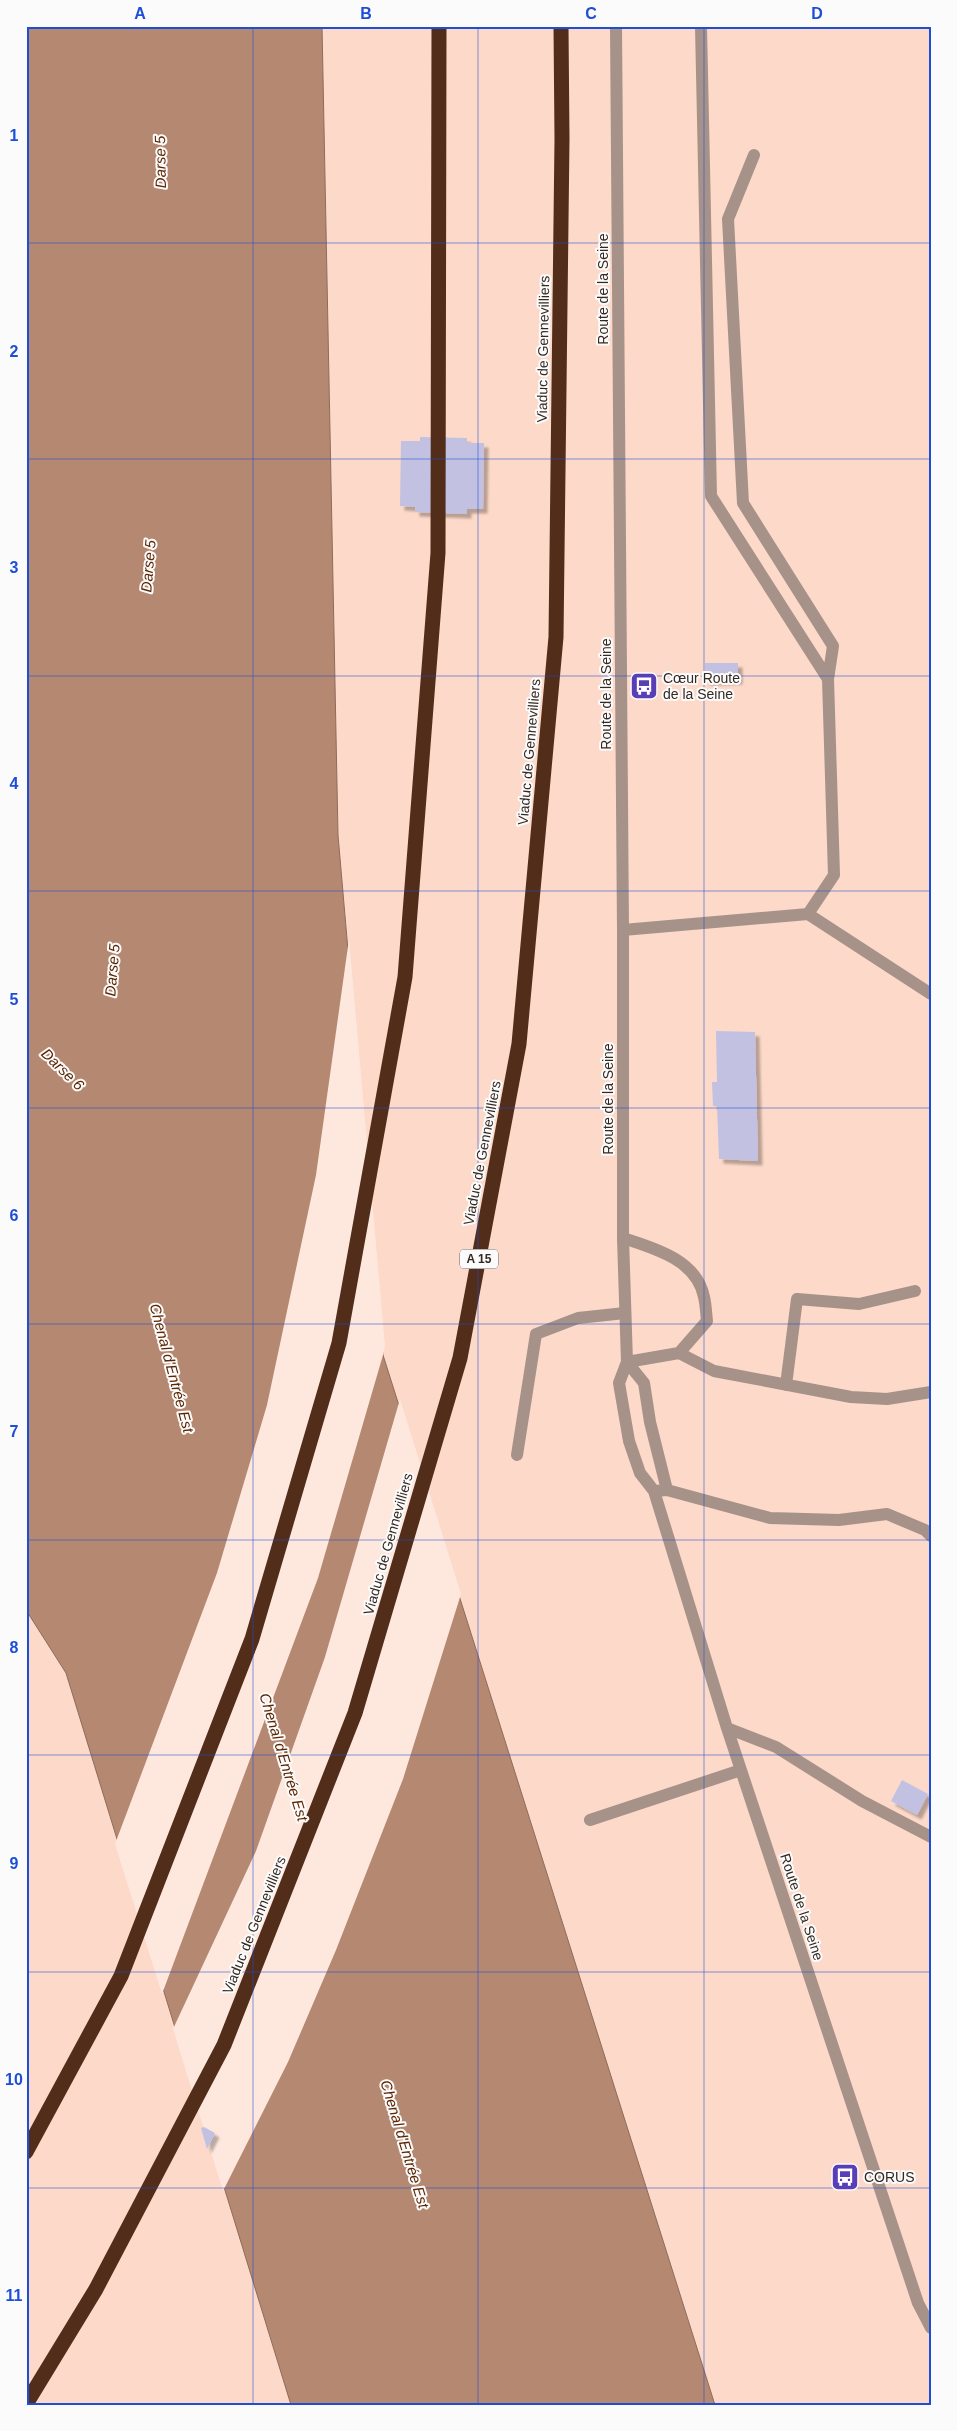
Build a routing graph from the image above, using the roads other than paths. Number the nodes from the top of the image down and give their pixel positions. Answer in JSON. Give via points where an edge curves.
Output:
{"nodes":[{"id":1,"x":439,"y":26,"type":"edge"},
{"id":2,"x":561,"y":26,"type":"edge"},
{"id":3,"x":616,"y":26,"type":"edge"},
{"id":4,"x":701,"y":26,"type":"edge"},
{"id":5,"x":754,"y":155,"type":"dead end"},
{"id":6,"x":828,"y":679,"type":"junction"},
{"id":7,"x":808,"y":914,"type":"junction"},
{"id":8,"x":623,"y":930,"type":"junction"},
{"id":9,"x":931,"y":994,"type":"edge"},
{"id":10,"x":623,"y":1238,"type":"junction"},
{"id":11,"x":915,"y":1292,"type":"dead end"},
{"id":12,"x":625,"y":1313,"type":"junction"},
{"id":13,"x":680,"y":1352,"type":"junction"},
{"id":14,"x":627,"y":1362,"type":"junction"},
{"id":15,"x":786,"y":1385,"type":"junction"},
{"id":16,"x":931,"y":1392,"type":"edge"},
{"id":17,"x":517,"y":1455,"type":"dead end"},
{"id":18,"x":661,"y":1490,"type":"junction"},
{"id":19,"x":931,"y":1536,"type":"edge"},
{"id":20,"x":727,"y":1728,"type":"junction"},
{"id":21,"x":741,"y":1770,"type":"junction"},
{"id":22,"x":590,"y":1820,"type":"dead end"},
{"id":23,"x":931,"y":1837,"type":"edge"},
{"id":24,"x":26,"y":2152,"type":"edge"},
{"id":25,"x":931,"y":2328,"type":"edge"},
{"id":26,"x":26,"y":2404,"type":"edge"}],
"edges":[{"from":1,"to":24,"type":"highway","via":[[438,553],[405,977],[339,1344],[252,1639],[121,1976]]},
{"from":2,"to":26,"type":"highway","name":"Viaduc de Gennevilliers","number":"A 15","via":[[556,637],[519,1044],[460,1358],[355,1713],[224,2045],[96,2289]]},
{"from":3,"to":8,"type":"street","name":"Route de la Seine"},
{"from":4,"to":6,"type":"street","via":[[711,496]]},
{"from":5,"to":6,"type":"street","via":[[728,219],[743,503],[834,646]]},
{"from":6,"to":7,"type":"street","via":[[834,876]]},
{"from":7,"to":8,"type":"street"},
{"from":7,"to":9,"type":"street"},
{"from":8,"to":10,"type":"street","name":"Route de la Seine"},
{"from":10,"to":12,"type":"street","name":"Route de la Seine"},
{"from":10,"to":13,"type":"street","via":[[662,1251],[692,1272],[704,1295],[707,1321]]},
{"from":11,"to":15,"type":"street","via":[[859,1304],[797,1299]]},
{"from":12,"to":14,"type":"street","name":"Route de la Seine"},
{"from":12,"to":17,"type":"street","via":[[578,1318],[536,1334]]},
{"from":13,"to":14,"type":"street"},
{"from":13,"to":15,"type":"street","via":[[714,1371]]},
{"from":14,"to":18,"type":"street","name":"Route de la Seine","via":[[644,1383]]},
{"from":14,"to":18,"type":"street","name":"Route de la Seine","via":[[619,1383],[630,1440],[640,1473]]},
{"from":15,"to":16,"type":"street","via":[[866,1398]]},
{"from":18,"to":19,"type":"street","via":[[770,1518],[838,1520],[887,1514],[925,1530]]},
{"from":18,"to":20,"type":"street","name":"Route de la Seine"},
{"from":20,"to":21,"type":"street","name":"Route de la Seine"},
{"from":20,"to":23,"type":"street","via":[[776,1747],[862,1801]]},
{"from":21,"to":22,"type":"street"},
{"from":21,"to":25,"type":"street","name":"Route de la Seine","via":[[918,2303]]}]}
